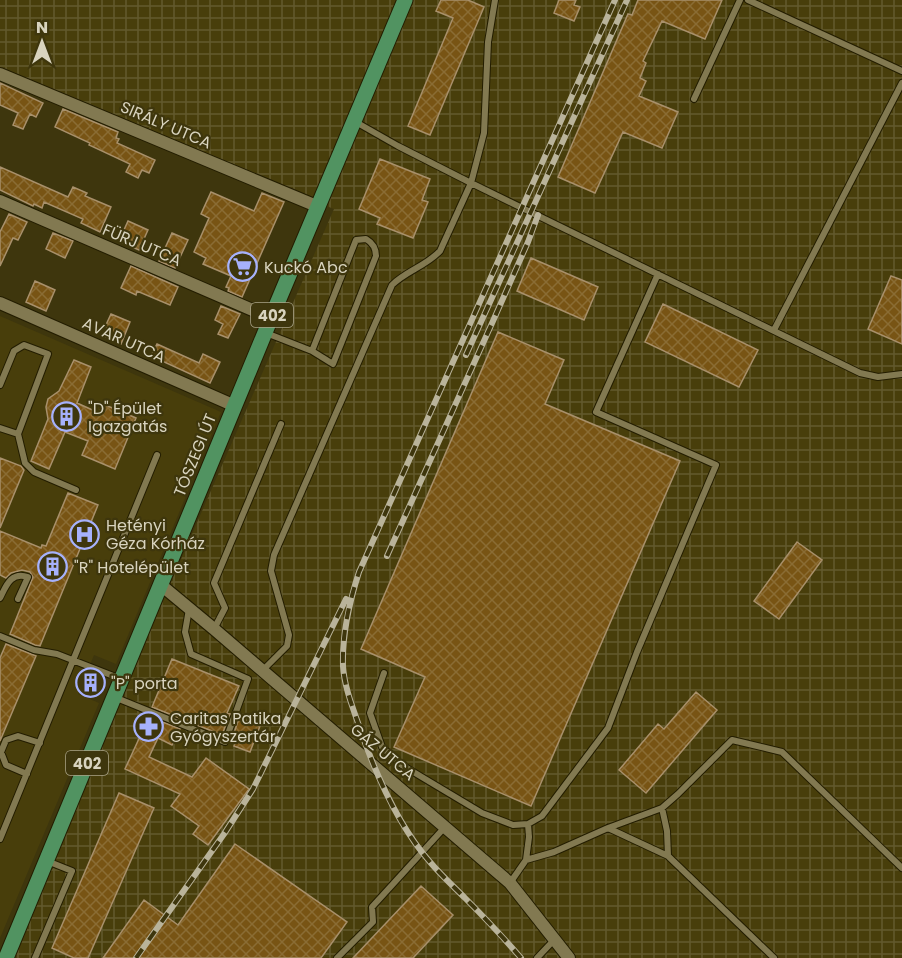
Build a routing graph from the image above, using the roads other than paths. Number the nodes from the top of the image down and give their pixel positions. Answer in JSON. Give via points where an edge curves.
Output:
{"nodes":[{"id":1,"x":405,"y":0,"type":"edge"},
{"id":2,"x":495,"y":0,"type":"edge"},
{"id":3,"x":740,"y":0,"type":"edge"},
{"id":4,"x":748,"y":0,"type":"edge"},
{"id":5,"x":902,"y":71,"type":"edge"},
{"id":6,"x":0,"y":74,"type":"edge"},
{"id":7,"x":902,"y":83,"type":"edge"},
{"id":8,"x":694,"y":99,"type":"dead end"},
{"id":9,"x":354,"y":121,"type":"junction"},
{"id":10,"x":471,"y":183,"type":"junction"},
{"id":11,"x":0,"y":201,"type":"edge"},
{"id":12,"x":319,"y":207,"type":"junction"},
{"id":13,"x":658,"y":274,"type":"junction"},
{"id":14,"x":0,"y":303,"type":"edge"},
{"id":15,"x":271,"y":318,"type":"junction"},
{"id":16,"x":774,"y":330,"type":"junction"},
{"id":17,"x":265,"y":333,"type":"junction"},
{"id":18,"x":312,"y":351,"type":"junction"},
{"id":19,"x":902,"y":374,"type":"edge"},
{"id":20,"x":0,"y":385,"type":"edge"},
{"id":21,"x":235,"y":406,"type":"junction"},
{"id":22,"x":281,"y":424,"type":"dead end"},
{"id":23,"x":0,"y":428,"type":"edge"},
{"id":24,"x":18,"y":434,"type":"junction"},
{"id":25,"x":157,"y":455,"type":"dead end"},
{"id":26,"x":76,"y":490,"type":"dead end"},
{"id":27,"x":161,"y":585,"type":"junction"},
{"id":28,"x":0,"y":598,"type":"edge"},
{"id":29,"x":18,"y":599,"type":"dead end"},
{"id":30,"x":189,"y":608,"type":"junction"},
{"id":31,"x":214,"y":629,"type":"junction"},
{"id":32,"x":0,"y":636,"type":"edge"},
{"id":33,"x":73,"y":660,"type":"junction"},
{"id":34,"x":262,"y":671,"type":"junction"},
{"id":35,"x":384,"y":673,"type":"dead end"},
{"id":36,"x":121,"y":680,"type":"junction"},
{"id":37,"x":114,"y":697,"type":"junction"},
{"id":38,"x":40,"y":743,"type":"junction"},
{"id":39,"x":27,"y":774,"type":"junction"},
{"id":40,"x":662,"y":808,"type":"junction"},
{"id":41,"x":528,"y":824,"type":"junction"},
{"id":42,"x":445,"y":827,"type":"junction"},
{"id":43,"x":609,"y":828,"type":"junction"},
{"id":44,"x":3,"y":829,"type":"edge"},
{"id":45,"x":0,"y":839,"type":"edge"},
{"id":46,"x":668,"y":856,"type":"junction"},
{"id":47,"x":526,"y":860,"type":"junction"},
{"id":48,"x":47,"y":861,"type":"junction"},
{"id":49,"x":902,"y":868,"type":"edge"},
{"id":50,"x":510,"y":883,"type":"junction"},
{"id":51,"x":554,"y":940,"type":"junction"},
{"id":52,"x":6,"y":958,"type":"edge"},
{"id":53,"x":35,"y":958,"type":"edge"},
{"id":54,"x":337,"y":958,"type":"edge"},
{"id":55,"x":537,"y":958,"type":"edge"},
{"id":56,"x":568,"y":958,"type":"edge"},
{"id":57,"x":774,"y":958,"type":"edge"}],
"edges":[{"from":1,"to":9,"type":"main road","name":"TÓSZEGI ÚT","number":"402"},
{"from":2,"to":10,"type":"lane","via":[[488,42],[484,133]]},
{"from":3,"to":8,"type":"lane"},
{"from":4,"to":5,"type":"lane"},
{"from":6,"to":12,"type":"street","name":"SIRÁLY UTCA"},
{"from":7,"to":16,"type":"lane"},
{"from":9,"to":10,"type":"lane"},
{"from":9,"to":12,"type":"main road","name":"TÓSZEGI ÚT","number":"402"},
{"from":10,"to":13,"type":"lane"},
{"from":10,"to":34,"type":"lane","via":[[440,251],[392,285],[274,555],[271,571],[289,635],[287,646]]},
{"from":11,"to":15,"type":"street","name":"FÜRJ UTCA"},
{"from":12,"to":15,"type":"main road","name":"TÓSZEGI ÚT","number":"402"},
{"from":13,"to":16,"type":"lane"},
{"from":13,"to":41,"type":"lane","via":[[596,412],[716,465],[608,728],[542,816]]},
{"from":14,"to":21,"type":"street","name":"AVAR UTCA"},
{"from":15,"to":17,"type":"main road","name":"TÓSZEGI ÚT","number":"402"},
{"from":16,"to":19,"type":"lane","via":[[860,373],[878,377]]},
{"from":17,"to":18,"type":"lane"},
{"from":17,"to":21,"type":"main road","name":"TÓSZEGI ÚT","number":"402"},
{"from":18,"to":18,"type":"lane","via":[[333,364],[376,256],[374,245],[366,239],[356,240]]},
{"from":20,"to":24,"type":"lane","via":[[14,351],[24,345],[48,354]]},
{"from":21,"to":27,"type":"main road","name":"TÓSZEGI ÚT","number":"402"},
{"from":22,"to":31,"type":"lane","via":[[214,583],[225,608]]},
{"from":23,"to":24,"type":"lane"},
{"from":24,"to":26,"type":"lane","via":[[25,463],[34,472]]},
{"from":25,"to":33,"type":"lane"},
{"from":27,"to":30,"type":"street","name":"GÁZ UTCA"},
{"from":27,"to":36,"type":"main road","name":"TÓSZEGI ÚT","number":"402"},
{"from":28,"to":29,"type":"lane","via":[[9,582],[22,575],[28,577]]},
{"from":30,"to":31,"type":"street","name":"GÁZ UTCA"},
{"from":30,"to":37,"type":"lane","via":[[185,632],[191,654],[248,679],[225,742]]},
{"from":31,"to":34,"type":"street","name":"GÁZ UTCA"},
{"from":32,"to":33,"type":"lane"},
{"from":33,"to":36,"type":"lane"},
{"from":33,"to":38,"type":"lane"},
{"from":34,"to":42,"type":"street","name":"GÁZ UTCA"},
{"from":35,"to":41,"type":"lane","via":[[370,713],[382,747],[400,764],[482,813],[513,825]]},
{"from":36,"to":37,"type":"main road","name":"TÓSZEGI ÚT","number":"402"},
{"from":37,"to":48,"type":"main road","name":"TÓSZEGI ÚT","number":"402"},
{"from":38,"to":39,"type":"lane"},
{"from":38,"to":39,"type":"lane","via":[[18,736],[6,740],[1,752],[6,765]]},
{"from":39,"to":44,"type":"lane"},
{"from":40,"to":43,"type":"lane"},
{"from":40,"to":46,"type":"lane"},
{"from":40,"to":49,"type":"lane","via":[[732,740],[782,752]]},
{"from":41,"to":47,"type":"lane"},
{"from":42,"to":50,"type":"street","name":"GÁZ UTCA"},
{"from":42,"to":54,"type":"lane","via":[[372,907],[373,922]]},
{"from":43,"to":46,"type":"lane"},
{"from":43,"to":47,"type":"lane"},
{"from":44,"to":45,"type":"lane"},
{"from":46,"to":57,"type":"lane"},
{"from":47,"to":50,"type":"lane"},
{"from":48,"to":52,"type":"main road","name":"TÓSZEGI ÚT","number":"402"},
{"from":48,"to":53,"type":"lane","via":[[72,871]]},
{"from":50,"to":51,"type":"street","name":"GÁZ UTCA"},
{"from":51,"to":55,"type":"lane"},
{"from":51,"to":56,"type":"street","name":"GÁZ UTCA"}]}
